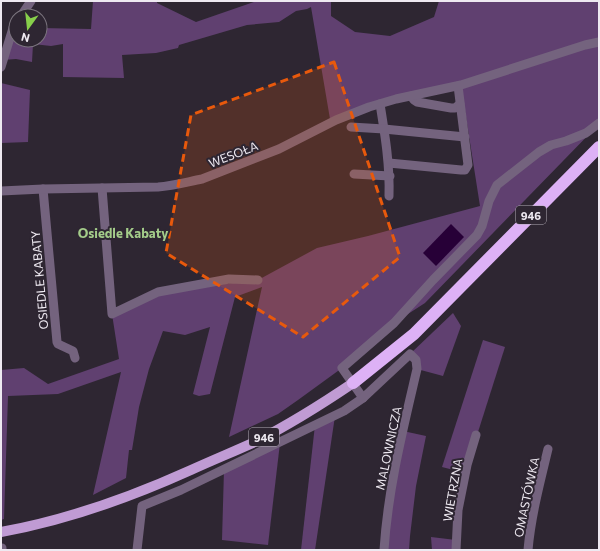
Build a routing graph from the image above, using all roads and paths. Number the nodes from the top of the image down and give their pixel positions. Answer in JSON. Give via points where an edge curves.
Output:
{"nodes":[{"id":1,"x":599,"y":42,"type":"edge"},
{"id":2,"x":8,"y":44,"type":"edge"},
{"id":3,"x":1,"y":67,"type":"edge"},
{"id":4,"x":459,"y":86,"type":"junction"},
{"id":5,"x":411,"y":96,"type":"junction"},
{"id":6,"x":380,"y":104,"type":"junction"},
{"id":7,"x":460,"y":104,"type":"junction"},
{"id":8,"x":599,"y":123,"type":"edge"},
{"id":9,"x":351,"y":127,"type":"dead end"},
{"id":10,"x":384,"y":129,"type":"junction"},
{"id":11,"x":465,"y":138,"type":"junction"},
{"id":12,"x":599,"y":147,"type":"edge"},
{"id":13,"x":388,"y":163,"type":"junction"},
{"id":14,"x":354,"y":174,"type":"dead end"},
{"id":15,"x":390,"y":176,"type":"junction"},
{"id":16,"x":102,"y":188,"type":"junction"},
{"id":17,"x":43,"y":189,"type":"junction"},
{"id":18,"x":1,"y":191,"type":"edge"},
{"id":19,"x":389,"y":196,"type":"dead end"},
{"id":20,"x":258,"y":280,"type":"dead end"},
{"id":21,"x":75,"y":358,"type":"dead end"},
{"id":22,"x":353,"y":383,"type":"junction"},
{"id":23,"x":363,"y":398,"type":"junction"},
{"id":24,"x":476,"y":435,"type":"dead end"},
{"id":25,"x":548,"y":449,"type":"dead end"},
{"id":26,"x":1,"y":532,"type":"edge"},
{"id":27,"x":137,"y":550,"type":"edge"},
{"id":28,"x":384,"y":550,"type":"edge"},
{"id":29,"x":456,"y":550,"type":"edge"},
{"id":30,"x":528,"y":550,"type":"edge"}],
"edges":[{"from":1,"to":4,"type":"street","name":"WESOŁA"},
{"from":2,"to":3,"type":"street"},
{"from":4,"to":5,"type":"street","name":"WESOŁA"},
{"from":4,"to":7,"type":"street"},
{"from":5,"to":6,"type":"street","name":"WESOŁA"},
{"from":5,"to":7,"type":"street","via":[[424,104],[455,108]]},
{"from":6,"to":10,"type":"street"},
{"from":6,"to":16,"type":"street","name":"WESOŁA","via":[[336,120],[279,149],[202,179],[165,186]]},
{"from":7,"to":11,"type":"street"},
{"from":8,"to":22,"type":"street","via":[[586,132],[539,152],[497,185],[477,235],[394,323],[342,368]]},
{"from":9,"to":10,"type":"street"},
{"from":10,"to":11,"type":"street"},
{"from":10,"to":13,"type":"street"},
{"from":11,"to":13,"type":"street","via":[[468,165],[465,170]]},
{"from":12,"to":22,"type":"highway","number":"946","via":[[414,334]]},
{"from":13,"to":15,"type":"street"},
{"from":14,"to":15,"type":"street"},
{"from":15,"to":19,"type":"street"},
{"from":16,"to":17,"type":"street","name":"WESOŁA"},
{"from":16,"to":20,"type":"street","via":[[112,314],[158,292],[229,279]]},
{"from":17,"to":18,"type":"street","name":"WESOŁA"},
{"from":17,"to":21,"type":"street","name":"OSIEDLE KABATY","via":[[57,342],[72,351]]},
{"from":22,"to":23,"type":"street"},
{"from":22,"to":26,"type":"main road","number":"946","via":[[304,415],[257,441],[150,488],[76,515]]},
{"from":23,"to":27,"type":"street","via":[[344,411],[273,446],[142,506]]},
{"from":23,"to":28,"type":"street","name":"MALOWNICZA","via":[[410,354],[416,360],[417,369],[393,473]]},
{"from":24,"to":29,"type":"street","name":"WIETRZNA","via":[[458,510]]},
{"from":25,"to":30,"type":"street","name":"OMASTÓWKA","via":[[534,509]]}]}
